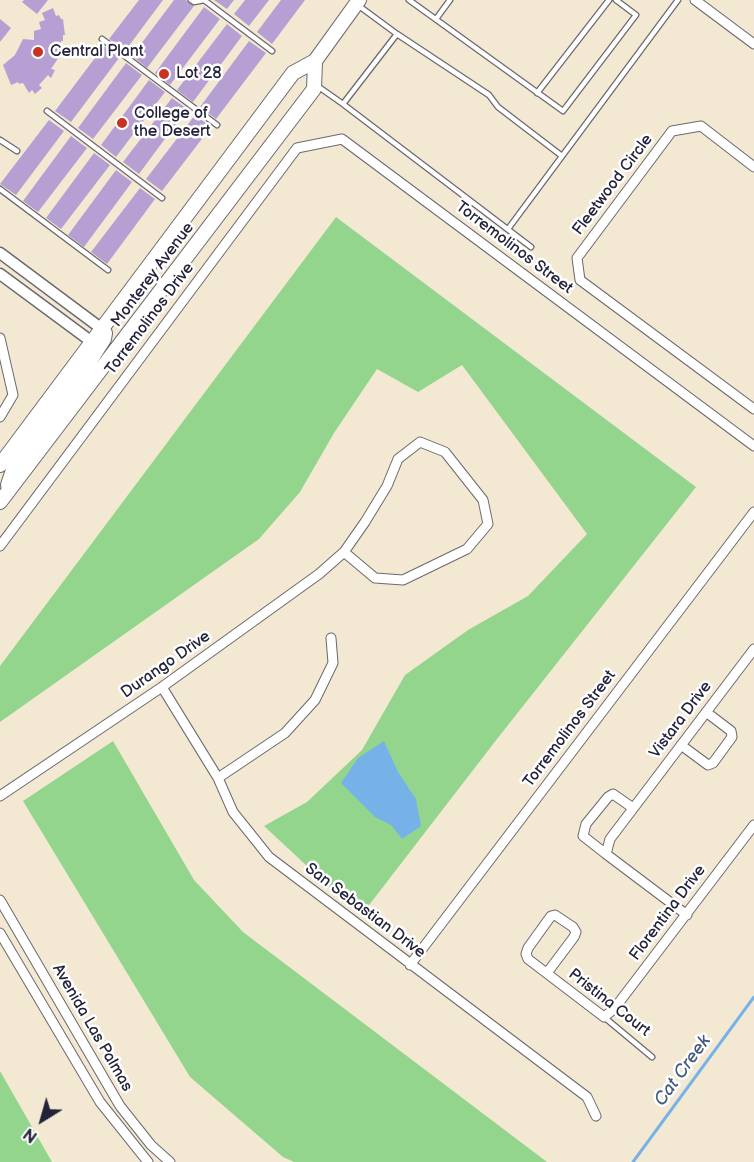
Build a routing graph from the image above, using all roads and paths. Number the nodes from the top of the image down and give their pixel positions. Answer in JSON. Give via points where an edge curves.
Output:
{"nodes":[{"id":1,"x":191,"y":0,"type":"edge"},
{"id":2,"x":450,"y":0,"type":"edge"},
{"id":3,"x":609,"y":0,"type":"edge"},
{"id":4,"x":616,"y":0,"type":"edge"},
{"id":5,"x":678,"y":0,"type":"edge"},
{"id":6,"x":694,"y":0,"type":"edge"},
{"id":7,"x":411,"y":1,"type":"edge"},
{"id":8,"x":357,"y":2,"type":"edge"},
{"id":9,"x":436,"y":19,"type":"junction"},
{"id":10,"x":397,"y":33,"type":"junction"},
{"id":11,"x":102,"y":39,"type":"dead end"},
{"id":12,"x":753,"y":40,"type":"edge"},
{"id":13,"x":272,"y":51,"type":"dead end"},
{"id":14,"x":315,"y":61,"type":"junction"},
{"id":15,"x":314,"y":84,"type":"junction"},
{"id":16,"x":537,"y":93,"type":"junction"},
{"id":17,"x":344,"y":104,"type":"junction"},
{"id":18,"x":48,"y":111,"type":"dead end"},
{"id":19,"x":217,"y":125,"type":"dead end"},
{"id":20,"x":342,"y":139,"type":"joint"},
{"id":21,"x":0,"y":140,"type":"edge"},
{"id":22,"x":17,"y":151,"type":"dead end"},
{"id":23,"x":562,"y":156,"type":"junction"},
{"id":24,"x":754,"y":167,"type":"edge"},
{"id":25,"x":0,"y":189,"type":"edge"},
{"id":26,"x":162,"y":198,"type":"dead end"},
{"id":27,"x":508,"y":229,"type":"junction"},
{"id":28,"x":531,"y":247,"type":"dead end"},
{"id":29,"x":0,"y":253,"type":"edge"},
{"id":30,"x":108,"y":270,"type":"dead end"},
{"id":31,"x":0,"y":274,"type":"edge"},
{"id":32,"x":102,"y":329,"type":"junction"},
{"id":33,"x":0,"y":338,"type":"edge"},
{"id":34,"x":92,"y":342,"type":"junction"},
{"id":35,"x":754,"y":409,"type":"edge"},
{"id":36,"x":0,"y":417,"type":"edge"},
{"id":37,"x":754,"y":446,"type":"edge"},
{"id":38,"x":0,"y":465,"type":"edge"},
{"id":39,"x":2,"y":499,"type":"edge"},
{"id":40,"x":754,"y":512,"type":"edge"},
{"id":41,"x":0,"y":546,"type":"edge"},
{"id":42,"x":344,"y":552,"type":"junction"},
{"id":43,"x":331,"y":638,"type":"dead end"},
{"id":44,"x":754,"y":649,"type":"edge"},
{"id":45,"x":162,"y":687,"type":"junction"},
{"id":46,"x":706,"y":712,"type":"junction"},
{"id":47,"x":681,"y":745,"type":"junction"},
{"id":48,"x":218,"y":778,"type":"junction"},
{"id":49,"x":0,"y":796,"type":"edge"},
{"id":50,"x":633,"y":808,"type":"junction"},
{"id":51,"x":754,"y":825,"type":"edge"},
{"id":52,"x":606,"y":854,"type":"junction"},
{"id":53,"x":0,"y":900,"type":"edge"},
{"id":54,"x":687,"y":915,"type":"junction"},
{"id":55,"x":14,"y":924,"type":"junction"},
{"id":56,"x":0,"y":932,"type":"edge"},
{"id":57,"x":410,"y":965,"type":"junction"},
{"id":58,"x":547,"y":973,"type":"junction"},
{"id":59,"x":604,"y":1017,"type":"junction"},
{"id":60,"x":652,"y":1057,"type":"dead end"},
{"id":61,"x":596,"y":1116,"type":"dead end"},
{"id":62,"x":148,"y":1162,"type":"edge"},
{"id":63,"x":170,"y":1162,"type":"edge"}],
"edges":[{"from":1,"to":13,"type":"lane","via":[[204,0]]},
{"from":2,"to":9,"type":"lane"},
{"from":3,"to":16,"type":"lane"},
{"from":4,"to":16,"type":"lane","via":[[636,15],[563,111]]},
{"from":5,"to":23,"type":"lane"},
{"from":6,"to":12,"type":"street"},
{"from":7,"to":9,"type":"lane"},
{"from":8,"to":10,"type":"lane"},
{"from":8,"to":14,"type":"main road","name":"Monterey Avenue"},
{"from":9,"to":16,"type":"lane"},
{"from":10,"to":17,"type":"lane"},
{"from":10,"to":23,"type":"lane","via":[[489,95],[498,107]]},
{"from":11,"to":19,"type":"lane"},
{"from":14,"to":15,"type":"main road","name":"Monterey Avenue"},
{"from":14,"to":32,"type":"main road","name":"Monterey Avenue","via":[[293,74]]},
{"from":15,"to":17,"type":"lane"},
{"from":15,"to":39,"type":"main road","name":"Monterey Avenue","via":[[314,89]]},
{"from":17,"to":27,"type":"lane"},
{"from":18,"to":26,"type":"lane"},
{"from":20,"to":37,"type":"street","name":"Torremolinos Street"},
{"from":20,"to":41,"type":"street","name":"Torremolinos Drive","via":[[297,148]]},
{"from":21,"to":22,"type":"lane"},
{"from":23,"to":27,"type":"lane"},
{"from":24,"to":35,"type":"street","name":"Fleetwood Circle","via":[[701,126],[672,131],[577,258],[580,280]]},
{"from":25,"to":30,"type":"lane"},
{"from":27,"to":28,"type":"lane"},
{"from":29,"to":32,"type":"street"},
{"from":31,"to":34,"type":"street"},
{"from":32,"to":34,"type":"main road","name":"Monterey Avenue"},
{"from":32,"to":39,"type":"main road","via":[[105,333],[99,348],[28,444]]},
{"from":33,"to":36,"type":"street","via":[[13,395]]},
{"from":34,"to":38,"type":"main road","name":"Monterey Avenue"},
{"from":40,"to":57,"type":"street","name":"Torremolinos Street"},
{"from":42,"to":42,"type":"street","name":"Durango Drive","via":[[375,578],[403,580],[467,549],[488,524],[483,500],[446,452],[420,442],[398,459],[387,486]]},
{"from":42,"to":45,"type":"street","name":"Durango Drive"},
{"from":43,"to":48,"type":"street","via":[[333,663],[315,700],[285,734]]},
{"from":44,"to":46,"type":"street","name":"Vistara Drive"},
{"from":45,"to":48,"type":"street","name":"San Sebastian Drive"},
{"from":45,"to":49,"type":"street","name":"Durango Drive"},
{"from":46,"to":47,"type":"street","name":"Vistara Drive"},
{"from":46,"to":47,"type":"street","via":[[731,731],[732,737],[713,764],[708,765]]},
{"from":47,"to":50,"type":"street","name":"Vistara Drive"},
{"from":48,"to":57,"type":"street","name":"San Sebastian Drive","via":[[233,812],[269,856]]},
{"from":50,"to":52,"type":"street","name":"Vistara Drive","via":[[610,839]]},
{"from":50,"to":52,"type":"street","via":[[613,794],[586,824],[583,836]]},
{"from":51,"to":54,"type":"street","name":"Florentina Drive"},
{"from":52,"to":54,"type":"street"},
{"from":53,"to":55,"type":"street","name":"Avenida Las Palmas"},
{"from":54,"to":59,"type":"street","name":"Florentina Drive","via":[[614,1010]]},
{"from":55,"to":56,"type":"street"},
{"from":55,"to":63,"type":"street","name":"Avenida Las Palmas","via":[[120,1106]]},
{"from":56,"to":62,"type":"street","name":"Avenida Las Palmas","via":[[100,1102]]},
{"from":57,"to":61,"type":"street","name":"San Sebastian Drive","via":[[587,1097]]},
{"from":58,"to":58,"type":"street","name":"Pristina Court","via":[[526,954],[555,915],[576,932]]},
{"from":58,"to":59,"type":"street","name":"Pristina Court"},
{"from":59,"to":60,"type":"lane","name":"Pristina Court"}]}
